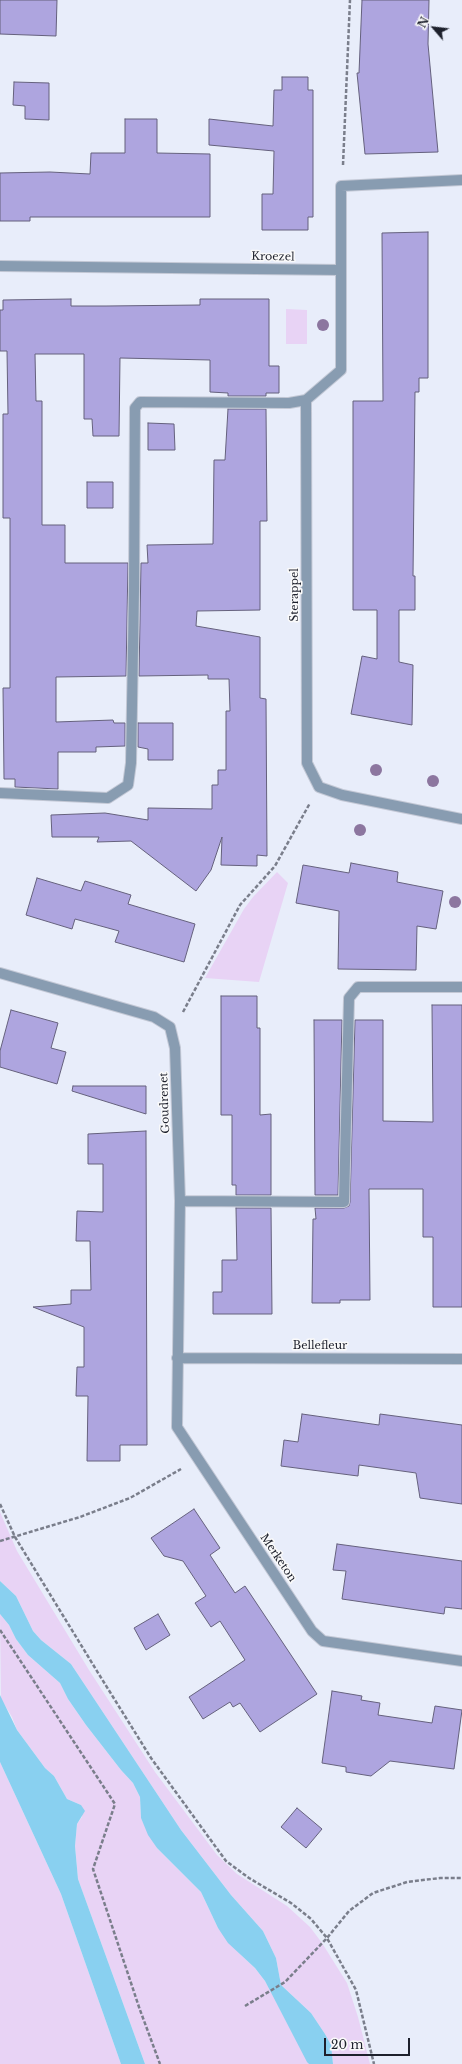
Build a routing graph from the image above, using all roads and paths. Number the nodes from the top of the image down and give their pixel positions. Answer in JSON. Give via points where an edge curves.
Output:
{"nodes":[{"id":1,"x":350,"y":0,"type":"edge"},
{"id":2,"x":462,"y":180,"type":"edge"},
{"id":3,"x":341,"y":186,"type":"junction"},
{"id":4,"x":0,"y":266,"type":"edge"},
{"id":5,"x":341,"y":270,"type":"junction"},
{"id":6,"x":306,"y":400,"type":"junction"},
{"id":7,"x":319,"y":787,"type":"junction"},
{"id":8,"x":0,"y":793,"type":"edge"},
{"id":9,"x":462,"y":819,"type":"edge"},
{"id":10,"x":0,"y":973,"type":"edge"},
{"id":11,"x":462,"y":987,"type":"edge"},
{"id":12,"x":170,"y":1027,"type":"junction"},
{"id":13,"x":180,"y":1201,"type":"junction"},
{"id":14,"x":177,"y":1358,"type":"junction"},
{"id":15,"x":462,"y":1359,"type":"edge"},
{"id":16,"x":197,"y":1459,"type":"junction"},
{"id":17,"x":0,"y":1504,"type":"edge"},
{"id":18,"x":15,"y":1536,"type":"junction"},
{"id":19,"x":0,"y":1541,"type":"edge"},
{"id":20,"x":0,"y":1630,"type":"edge"},
{"id":21,"x":462,"y":1661,"type":"edge"},
{"id":22,"x":462,"y":1878,"type":"edge"},
{"id":23,"x":327,"y":1938,"type":"junction"},
{"id":24,"x":245,"y":2006,"type":"dead end"},
{"id":25,"x":160,"y":2064,"type":"edge"},
{"id":26,"x":374,"y":2064,"type":"edge"}],
"edges":[{"from":1,"to":3,"type":"path"},
{"from":2,"to":3,"type":"street"},
{"from":3,"to":5,"type":"street"},
{"from":4,"to":5,"type":"street","name":"Kroezel"},
{"from":5,"to":6,"type":"street","via":[[341,370]]},
{"from":6,"to":7,"type":"street","name":"Sterappel","via":[[307,763]]},
{"from":6,"to":8,"type":"street","via":[[289,403],[140,402],[135,408],[131,763],[128,785],[108,798]]},
{"from":7,"to":9,"type":"street","via":[[342,795]]},
{"from":7,"to":12,"type":"path","via":[[275,866],[240,905],[180,1017]]},
{"from":10,"to":12,"type":"street","via":[[154,1017]]},
{"from":11,"to":13,"type":"street","via":[[358,987],[348,998],[344,1202]]},
{"from":12,"to":13,"type":"street","name":"Goudrenet","via":[[175,1048]]},
{"from":13,"to":14,"type":"street","name":"Goudrenet"},
{"from":14,"to":15,"type":"street","name":"Bellefleur"},
{"from":14,"to":16,"type":"street","name":"Merketon","via":[[177,1427]]},
{"from":16,"to":18,"type":"path","via":[[130,1498],[80,1517]]},
{"from":16,"to":21,"type":"street","name":"Merketon","via":[[312,1631],[323,1641]]},
{"from":17,"to":18,"type":"path"},
{"from":18,"to":19,"type":"path"},
{"from":18,"to":23,"type":"path","via":[[151,1758],[226,1861],[292,1903],[311,1919]]},
{"from":20,"to":25,"type":"path","via":[[115,1804],[93,1869]]},
{"from":22,"to":23,"type":"path","via":[[407,1882],[373,1893],[349,1911]]},
{"from":23,"to":24,"type":"path","via":[[285,1982]]},
{"from":23,"to":26,"type":"path","via":[[356,1990]]}]}
